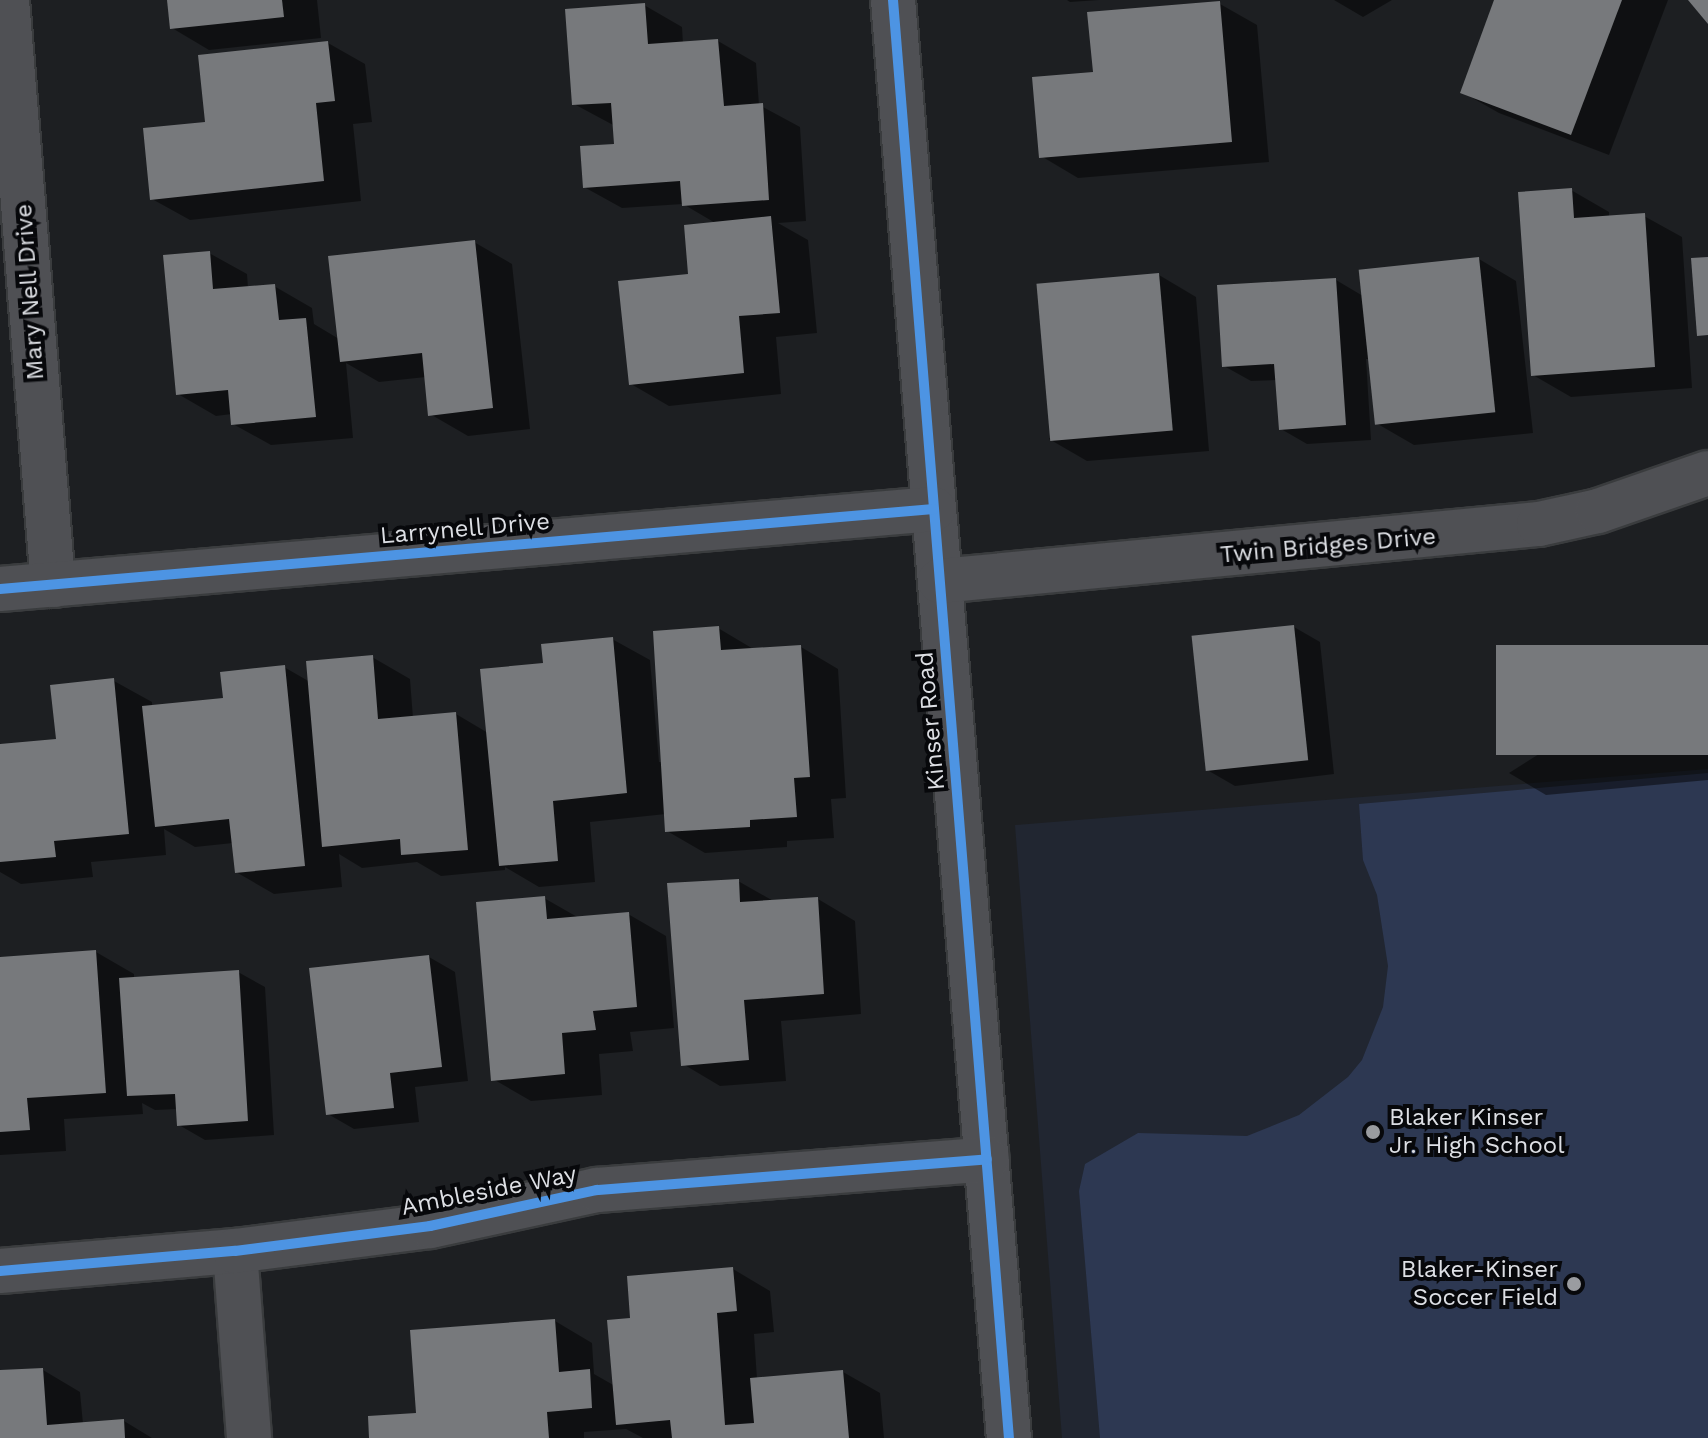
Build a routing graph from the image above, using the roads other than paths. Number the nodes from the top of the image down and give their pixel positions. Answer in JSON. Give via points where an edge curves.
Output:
{"nodes":[{"id":1,"x":7,"y":0,"type":"edge"},
{"id":2,"x":893,"y":0,"type":"edge"},
{"id":3,"x":1708,"y":473,"type":"edge"},
{"id":4,"x":934,"y":509,"type":"junction"},
{"id":5,"x":940,"y":581,"type":"junction"},
{"id":6,"x":53,"y":585,"type":"junction"},
{"id":7,"x":0,"y":589,"type":"edge"},
{"id":8,"x":987,"y":1159,"type":"junction"},
{"id":9,"x":235,"y":1251,"type":"junction"},
{"id":10,"x":0,"y":1271,"type":"edge"},
{"id":11,"x":249,"y":1438,"type":"edge"},
{"id":12,"x":1009,"y":1438,"type":"edge"}],
"edges":[{"from":1,"to":6,"type":"street","name":"Mary Nell Drive"},
{"from":2,"to":4,"type":"street","name":"Kinser Road"},
{"from":3,"to":5,"type":"street","name":"Twin Bridges Drive","via":[[1598,511],[1524,526]]},
{"from":4,"to":5,"type":"street","name":"Kinser Road"},
{"from":4,"to":6,"type":"street","name":"Larrynell Drive"},
{"from":5,"to":8,"type":"street","name":"Kinser Road"},
{"from":6,"to":7,"type":"street","name":"Larrynell Drive"},
{"from":8,"to":9,"type":"street","name":"Ambleside Way","via":[[597,1190],[430,1226]]},
{"from":8,"to":12,"type":"street","name":"Kinser Road"},
{"from":9,"to":10,"type":"street","name":"Ambleside Way"},
{"from":9,"to":11,"type":"street"}]}
